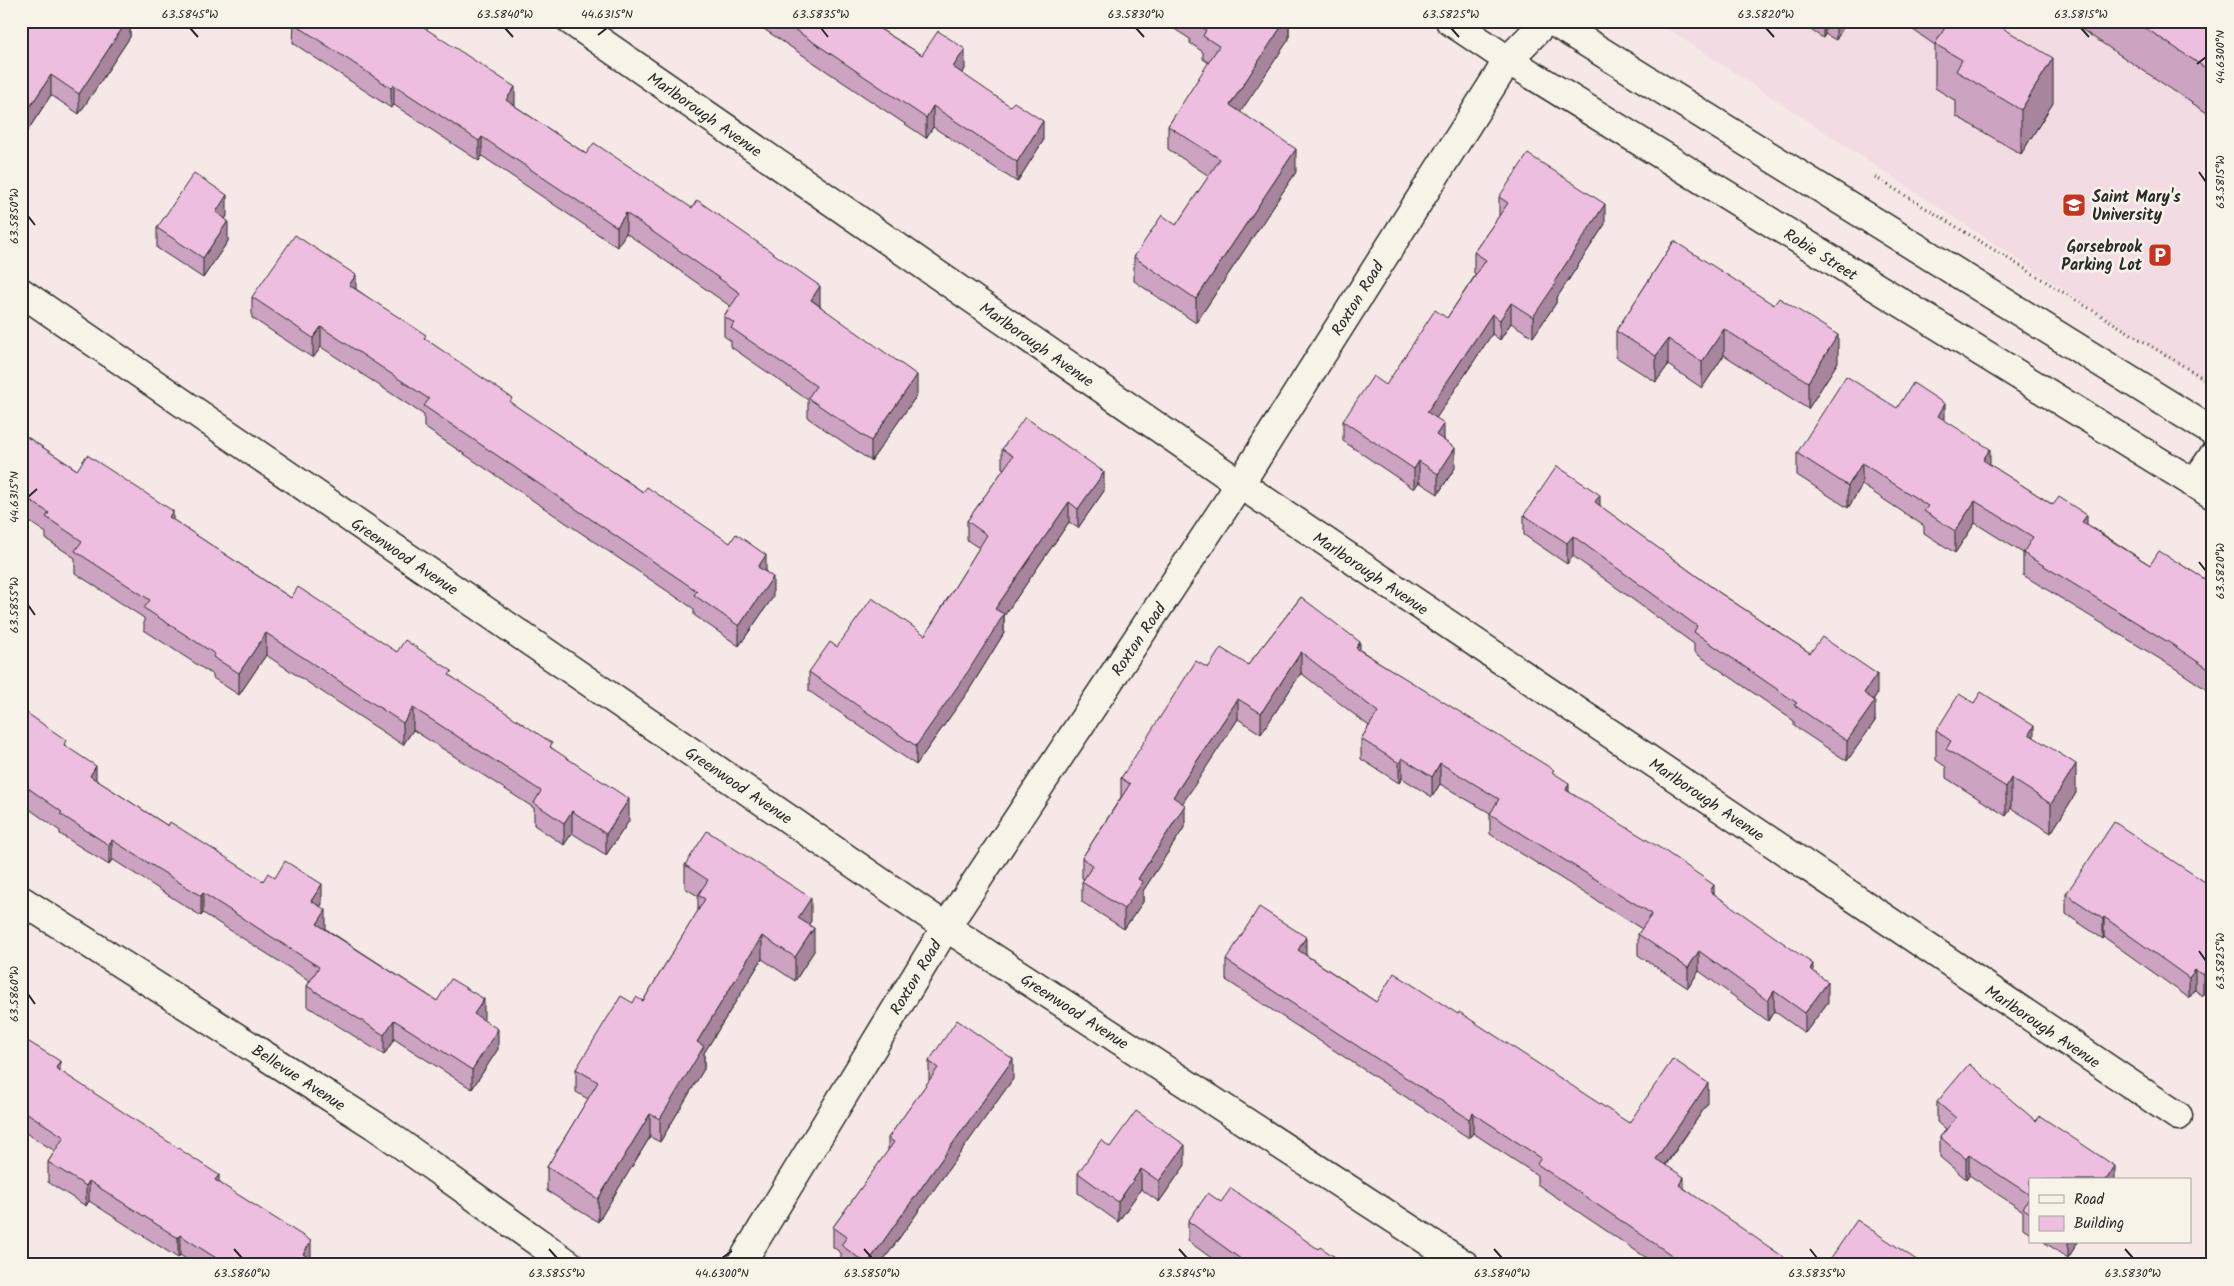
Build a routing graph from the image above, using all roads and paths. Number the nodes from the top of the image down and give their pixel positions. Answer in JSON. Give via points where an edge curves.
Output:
{"nodes":[{"id":1,"x":571,"y":21,"type":"edge"},
{"id":2,"x":1450,"y":21,"type":"edge"},
{"id":3,"x":1546,"y":21,"type":"edge"},
{"id":4,"x":1552,"y":21,"type":"edge"},
{"id":5,"x":1508,"y":60,"type":"junction"},
{"id":6,"x":21,"y":292,"type":"edge"},
{"id":7,"x":2213,"y":432,"type":"edge"},
{"id":8,"x":2213,"y":456,"type":"edge"},
{"id":9,"x":1240,"y":484,"type":"junction"},
{"id":10,"x":2203,"y":490,"type":"edge"},
{"id":11,"x":21,"y":900,"type":"edge"},
{"id":12,"x":946,"y":927,"type":"junction"},
{"id":13,"x":2178,"y":1116,"type":"dead end"},
{"id":14,"x":570,"y":1265,"type":"edge"},
{"id":15,"x":740,"y":1265,"type":"edge"},
{"id":16,"x":1465,"y":1265,"type":"edge"}],
"edges":[{"from":1,"to":9,"type":"street","name":"Marlborough Avenue"},
{"from":2,"to":5,"type":"street","name":"Robie Street"},
{"from":3,"to":5,"type":"street","name":"Roxton Road"},
{"from":4,"to":7,"type":"street"},
{"from":5,"to":9,"type":"street","name":"Roxton Road"},
{"from":5,"to":10,"type":"street","name":"Robie Street"},
{"from":6,"to":12,"type":"street","name":"Greenwood Avenue"},
{"from":8,"to":10,"type":"street","name":"Robie Street"},
{"from":9,"to":12,"type":"street","name":"Roxton Road"},
{"from":9,"to":13,"type":"street","name":"Marlborough Avenue"},
{"from":11,"to":14,"type":"street","name":"Bellevue Avenue","via":[[377,1127]]},
{"from":12,"to":15,"type":"street","name":"Roxton Road"},
{"from":12,"to":16,"type":"street","name":"Greenwood Avenue"}]}
